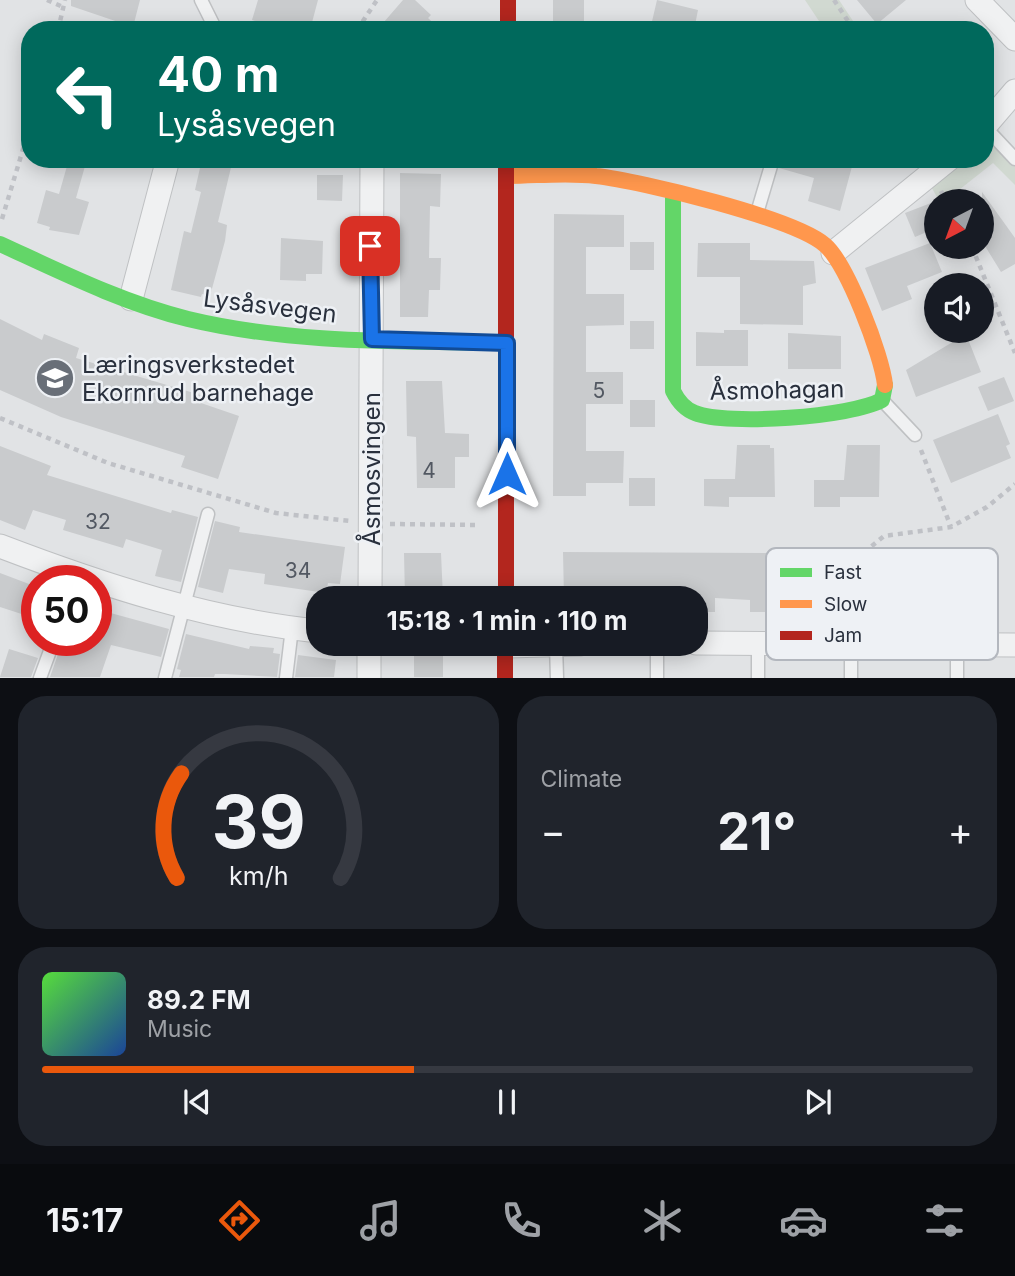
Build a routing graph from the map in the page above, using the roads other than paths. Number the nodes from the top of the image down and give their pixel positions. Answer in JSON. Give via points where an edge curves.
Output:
{"nodes":[{"id":1,"x":201,"y":0,"type":"edge"},
{"id":2,"x":977,"y":0,"type":"edge"},
{"id":3,"x":212,"y":21,"type":"edge"},
{"id":4,"x":1015,"y":39,"type":"edge"},
{"id":5,"x":1015,"y":91,"type":"edge"},
{"id":6,"x":994,"y":116,"type":"edge"},
{"id":7,"x":994,"y":137,"type":"edge"},
{"id":8,"x":1015,"y":159,"type":"edge"},
{"id":9,"x":166,"y":168,"type":"edge"},
{"id":10,"x":372,"y":168,"type":"edge"},
{"id":11,"x":506,"y":168,"type":"edge"},
{"id":12,"x":550,"y":168,"type":"edge"},
{"id":13,"x":561,"y":168,"type":"edge"},
{"id":14,"x":770,"y":168,"type":"edge"},
{"id":15,"x":938,"y":168,"type":"edge"},
{"id":16,"x":506,"y":176,"type":"junction"},
{"id":17,"x":673,"y":194,"type":"junction"},
{"id":18,"x":755,"y":217,"type":"junction"},
{"id":19,"x":0,"y":244,"type":"edge"},
{"id":20,"x":833,"y":253,"type":"junction"},
{"id":21,"x":131,"y":299,"type":"junction"},
{"id":22,"x":372,"y":339,"type":"junction"},
{"id":23,"x":507,"y":343,"type":"junction"},
{"id":24,"x":882,"y":400,"type":"junction"},
{"id":25,"x":915,"y":435,"type":"road end"},
{"id":26,"x":208,"y":514,"type":"dead end"},
{"id":27,"x":0,"y":546,"type":"edge"},
{"id":28,"x":46,"y":565,"type":"edge"},
{"id":29,"x":370,"y":586,"type":"edge"},
{"id":30,"x":506,"y":586,"type":"edge"},
{"id":31,"x":112,"y":587,"type":"edge"},
{"id":32,"x":184,"y":606,"type":"junction"},
{"id":33,"x":292,"y":628,"type":"junction"},
{"id":34,"x":306,"y":630,"type":"edge"},
{"id":35,"x":708,"y":643,"type":"edge"},
{"id":36,"x":758,"y":645,"type":"junction"},
{"id":37,"x":766,"y":645,"type":"edge"},
{"id":38,"x":48,"y":656,"type":"edge"},
{"id":39,"x":369,"y":656,"type":"edge"},
{"id":40,"x":505,"y":656,"type":"edge"},
{"id":41,"x":556,"y":656,"type":"edge"},
{"id":42,"x":657,"y":656,"type":"edge"},
{"id":43,"x":856,"y":660,"type":"edge"},
{"id":44,"x":40,"y":677,"type":"edge"},
{"id":45,"x":165,"y":677,"type":"edge"},
{"id":46,"x":286,"y":677,"type":"edge"},
{"id":47,"x":369,"y":677,"type":"edge"},
{"id":48,"x":505,"y":677,"type":"edge"},
{"id":49,"x":557,"y":677,"type":"edge"},
{"id":50,"x":657,"y":677,"type":"edge"},
{"id":51,"x":758,"y":677,"type":"edge"},
{"id":52,"x":851,"y":677,"type":"edge"}],
"edges":[{"from":1,"to":3,"type":"lane"},
{"from":2,"to":4,"type":"street"},
{"from":5,"to":6,"type":"street"},
{"from":7,"to":8,"type":"lane"},
{"from":9,"to":21,"type":"street"},
{"from":10,"to":22,"type":"street","name":"Åsmosvingen"},
{"from":11,"to":16,"type":"street"},
{"from":12,"to":16,"type":"street"},
{"from":13,"to":17,"type":"street"},
{"from":14,"to":18,"type":"lane"},
{"from":15,"to":20,"type":"street"},
{"from":16,"to":23,"type":"street"},
{"from":17,"to":18,"type":"street"},
{"from":17,"to":24,"type":"street","name":"Åsmohagan","via":[[673,391],[680,407],[701,416],[834,415],[868,409]]},
{"from":18,"to":20,"type":"street","via":[[800,230]]},
{"from":19,"to":21,"type":"street","name":"Lysåsvegen"},
{"from":20,"to":24,"type":"street","via":[[884,373]]},
{"from":21,"to":22,"type":"street","name":"Lysåsvegen","via":[[187,319],[248,330]]},
{"from":22,"to":23,"type":"street","name":"Lysåsvegen"},
{"from":22,"to":29,"type":"street","name":"Åsmosvingen"},
{"from":23,"to":30,"type":"street"},
{"from":24,"to":25,"type":"lane"},
{"from":26,"to":32,"type":"lane"},
{"from":27,"to":28,"type":"street"},
{"from":31,"to":32,"type":"street"},
{"from":32,"to":33,"type":"street"},
{"from":32,"to":45,"type":"lane"},
{"from":33,"to":34,"type":"street"},
{"from":33,"to":46,"type":"lane"},
{"from":35,"to":36,"type":"street"},
{"from":36,"to":37,"type":"street"},
{"from":36,"to":51,"type":"lane"},
{"from":38,"to":44,"type":"lane"},
{"from":39,"to":47,"type":"street"},
{"from":40,"to":48,"type":"street"},
{"from":41,"to":49,"type":"lane"},
{"from":42,"to":50,"type":"lane"},
{"from":43,"to":52,"type":"lane"}]}
